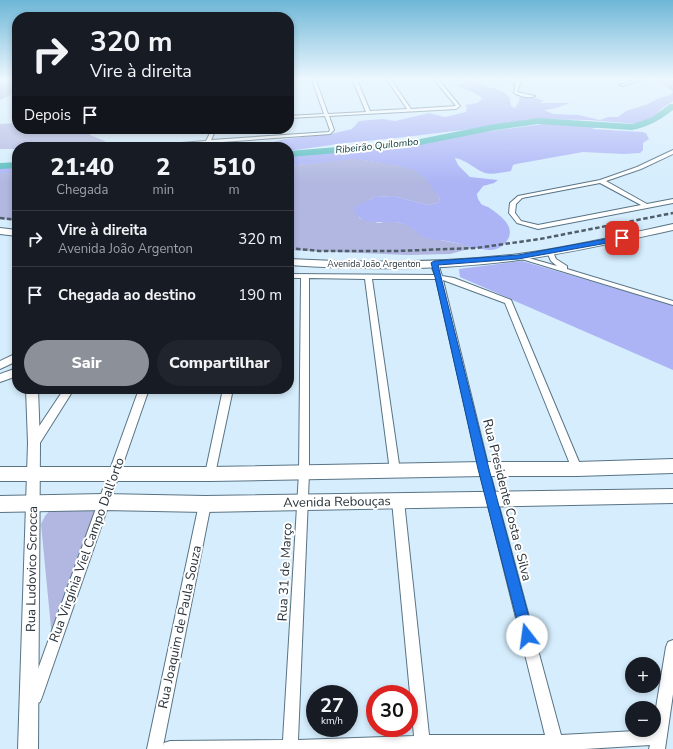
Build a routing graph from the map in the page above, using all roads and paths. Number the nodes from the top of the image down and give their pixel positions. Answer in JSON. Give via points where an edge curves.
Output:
{"nodes":[{"id":1,"x":369,"y":113,"type":"edge"},
{"id":2,"x":325,"y":115,"type":"junction"},
{"id":3,"x":294,"y":117,"type":"edge"},
{"id":4,"x":220,"y":142,"type":"edge"},
{"id":5,"x":673,"y":152,"type":"edge"},
{"id":6,"x":601,"y":181,"type":"junction"},
{"id":7,"x":673,"y":201,"type":"edge"},
{"id":8,"x":646,"y":206,"type":"junction"},
{"id":9,"x":673,"y":227,"type":"edge"},
{"id":10,"x":0,"y":231,"type":"edge"},
{"id":11,"x":12,"y":232,"type":"edge"},
{"id":12,"x":550,"y":252,"type":"junction"},
{"id":13,"x":518,"y":257,"type":"junction"},
{"id":14,"x":294,"y":262,"type":"edge"},
{"id":15,"x":434,"y":263,"type":"junction"},
{"id":16,"x":574,"y":273,"type":"junction"},
{"id":17,"x":294,"y":276,"type":"edge"},
{"id":18,"x":305,"y":277,"type":"junction"},
{"id":19,"x":368,"y":277,"type":"junction"},
{"id":20,"x":439,"y":277,"type":"junction"},
{"id":21,"x":673,"y":302,"type":"edge"},
{"id":22,"x":12,"y":359,"type":"edge"},
{"id":23,"x":2,"y":364,"type":"edge"},
{"id":24,"x":12,"y":373,"type":"edge"},
{"id":25,"x":0,"y":376,"type":"edge"},
{"id":26,"x":32,"y":394,"type":"edge"},
{"id":27,"x":66,"y":394,"type":"edge"},
{"id":28,"x":142,"y":394,"type":"edge"},
{"id":29,"x":227,"y":394,"type":"edge"},
{"id":30,"x":34,"y":443,"type":"junction"},
{"id":31,"x":673,"y":466,"type":"edge"},
{"id":32,"x":484,"y":469,"type":"junction"},
{"id":33,"x":578,"y":469,"type":"junction"},
{"id":34,"x":395,"y":471,"type":"junction"},
{"id":35,"x":304,"y":473,"type":"junction"},
{"id":36,"x":0,"y":474,"type":"edge"},
{"id":37,"x":33,"y":474,"type":"junction"},
{"id":38,"x":114,"y":474,"type":"junction"},
{"id":39,"x":210,"y":474,"type":"junction"},
{"id":40,"x":673,"y":496,"type":"edge"},
{"id":41,"x":492,"y":498,"type":"junction"},
{"id":42,"x":398,"y":501,"type":"junction"},
{"id":43,"x":104,"y":502,"type":"junction"},
{"id":44,"x":33,"y":503,"type":"junction"},
{"id":45,"x":303,"y":503,"type":"junction"},
{"id":46,"x":0,"y":504,"type":"edge"},
{"id":47,"x":205,"y":504,"type":"junction"},
{"id":48,"x":673,"y":647,"type":"edge"},
{"id":49,"x":30,"y":711,"type":"junction"},
{"id":50,"x":422,"y":743,"type":"junction"},
{"id":51,"x":555,"y":743,"type":"junction"},
{"id":52,"x":658,"y":743,"type":"edge"},
{"id":53,"x":290,"y":748,"type":"junction"},
{"id":54,"x":28,"y":749,"type":"edge"},
{"id":55,"x":155,"y":749,"type":"edge"},
{"id":56,"x":170,"y":749,"type":"edge"}],
"edges":[{"from":1,"to":2,"type":"street"},
{"from":2,"to":3,"type":"street"},
{"from":2,"to":4,"type":"street","via":[[332,130],[325,134]]},
{"from":5,"to":6,"type":"street","via":[[639,168]]},
{"from":6,"to":8,"type":"street"},
{"from":6,"to":8,"type":"street","via":[[520,197],[513,203],[512,213],[517,220],[526,225],[538,227]]},
{"from":7,"to":8,"type":"street"},
{"from":9,"to":12,"type":"main road","name":"Avenida João Argenton"},
{"from":10,"to":11,"type":"main road"},
{"from":12,"to":13,"type":"main road","name":"Avenida João Argenton"},
{"from":12,"to":16,"type":"street","via":[[553,260]]},
{"from":13,"to":15,"type":"main road","name":"Avenida João Argenton"},
{"from":13,"to":16,"type":"street"},
{"from":14,"to":15,"type":"main road","name":"Avenida João Argenton","via":[[370,265]]},
{"from":15,"to":20,"type":"street","name":"Rua Presidente Costa e Silva"},
{"from":16,"to":21,"type":"street"},
{"from":17,"to":18,"type":"street"},
{"from":18,"to":19,"type":"street"},
{"from":18,"to":35,"type":"street","name":"Rua 31 de Março"},
{"from":19,"to":20,"type":"street"},
{"from":19,"to":34,"type":"street"},
{"from":20,"to":32,"type":"street","name":"Rua Presidente Costa e Silva"},
{"from":20,"to":33,"type":"street","via":[[508,302]]},
{"from":22,"to":23,"type":"street"},
{"from":23,"to":25,"type":"street"},
{"from":24,"to":25,"type":"street"},
{"from":26,"to":30,"type":"street","name":"Rua Ludovico Scrocca"},
{"from":27,"to":30,"type":"street"},
{"from":28,"to":38,"type":"street","name":"Rua Virgínia Viel Campo Dall'orto"},
{"from":29,"to":39,"type":"street"},
{"from":30,"to":37,"type":"street","name":"Rua Ludovico Scrocca"},
{"from":31,"to":33,"type":"main road"},
{"from":32,"to":33,"type":"main road"},
{"from":32,"to":34,"type":"main road"},
{"from":32,"to":41,"type":"street","name":"Rua Presidente Costa e Silva"},
{"from":34,"to":35,"type":"main road"},
{"from":35,"to":39,"type":"main road"},
{"from":35,"to":45,"type":"street","name":"Rua 31 de Março"},
{"from":36,"to":37,"type":"main road"},
{"from":37,"to":38,"type":"main road"},
{"from":37,"to":44,"type":"street","name":"Rua Ludovico Scrocca"},
{"from":38,"to":39,"type":"main road"},
{"from":38,"to":43,"type":"street","name":"Rua Virgínia Viel Campo Dall'orto"},
{"from":40,"to":41,"type":"main road","name":"Avenida Rebouças"},
{"from":41,"to":42,"type":"main road","name":"Avenida Rebouças"},
{"from":41,"to":51,"type":"street","name":"Rua Presidente Costa e Silva"},
{"from":42,"to":45,"type":"main road","name":"Avenida Rebouças"},
{"from":42,"to":50,"type":"street"},
{"from":43,"to":44,"type":"main road","name":"Avenida Rebouças"},
{"from":43,"to":47,"type":"main road","name":"Avenida Rebouças"},
{"from":43,"to":49,"type":"street","name":"Rua Virgínia Viel Campo Dall'orto"},
{"from":44,"to":46,"type":"main road","name":"Avenida Rebouças"},
{"from":44,"to":49,"type":"street","name":"Rua Ludovico Scrocca"},
{"from":45,"to":47,"type":"main road","name":"Avenida Rebouças"},
{"from":45,"to":53,"type":"street","name":"Rua 31 de Março"},
{"from":47,"to":55,"type":"street","name":"Rua Joaquim de Paula Souza"},
{"from":48,"to":52,"type":"street"},
{"from":49,"to":54,"type":"street","name":"Rua Ludovico Scrocca"},
{"from":50,"to":51,"type":"street"},
{"from":50,"to":53,"type":"street"},
{"from":51,"to":52,"type":"street"},
{"from":53,"to":56,"type":"street"}]}
